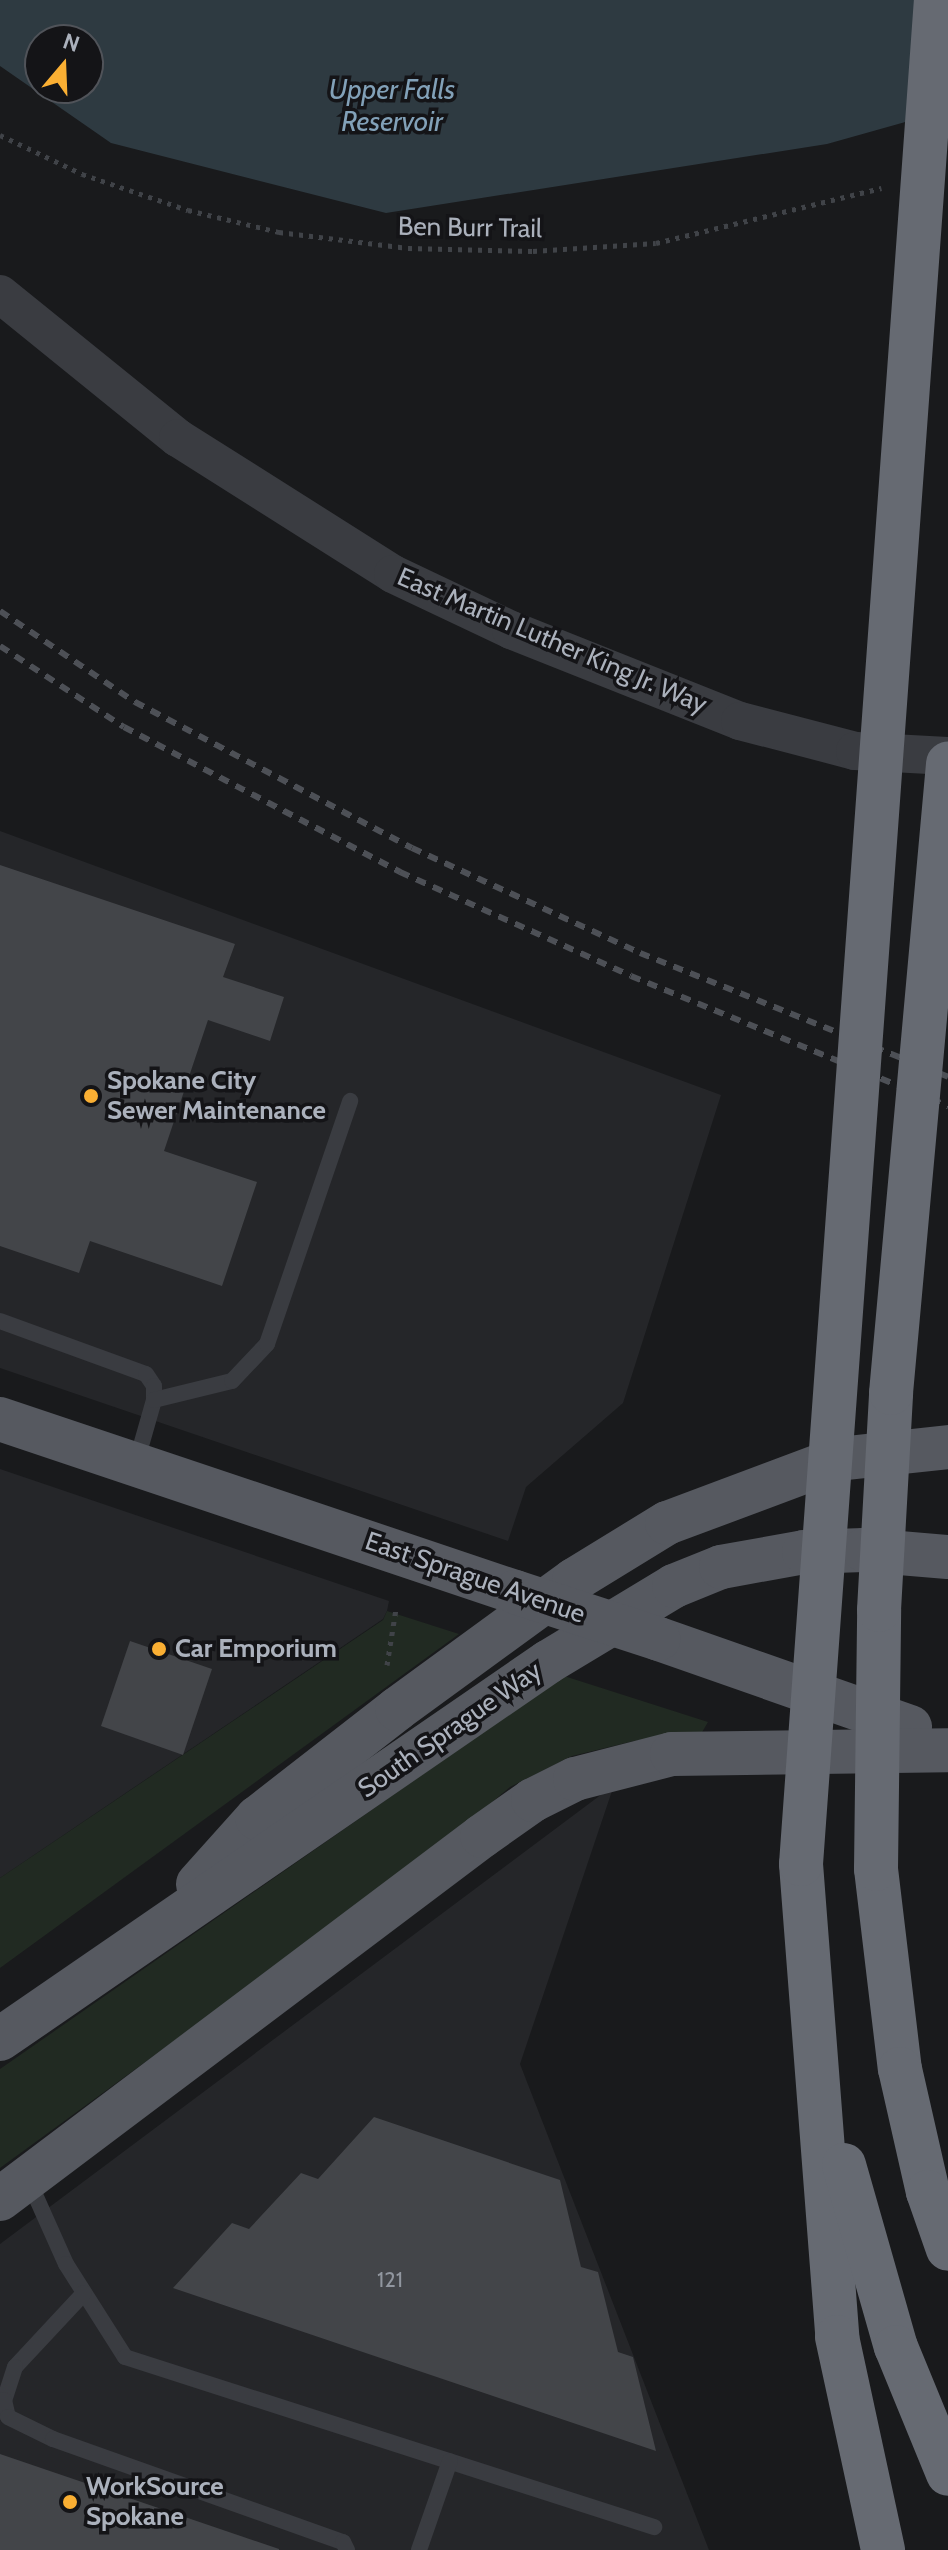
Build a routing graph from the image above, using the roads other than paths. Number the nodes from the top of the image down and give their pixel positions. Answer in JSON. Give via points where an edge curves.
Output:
{"nodes":[{"id":1,"x":936,"y":0,"type":"edge"},
{"id":2,"x":0,"y":294,"type":"edge"},
{"id":3,"x":948,"y":756,"type":"edge"},
{"id":4,"x":948,"y":764,"type":"edge"},
{"id":5,"x":350,"y":1101,"type":"dead end"},
{"id":6,"x":0,"y":1321,"type":"edge"},
{"id":7,"x":154,"y":1400,"type":"junction"},
{"id":8,"x":0,"y":1419,"type":"edge"},
{"id":9,"x":948,"y":1447,"type":"edge"},
{"id":10,"x":135,"y":1464,"type":"junction"},
{"id":11,"x":948,"y":1557,"type":"edge"},
{"id":12,"x":948,"y":1740,"type":"edge"},
{"id":13,"x":948,"y":1750,"type":"edge"},
{"id":14,"x":151,"y":1937,"type":"junction"},
{"id":15,"x":0,"y":2039,"type":"edge"},
{"id":16,"x":818,"y":2074,"type":"junction"},
{"id":17,"x":14,"y":2189,"type":"edge"},
{"id":18,"x":948,"y":2249,"type":"edge"},
{"id":19,"x":84,"y":2293,"type":"junction"},
{"id":20,"x":2,"y":2401,"type":"edge"},
{"id":21,"x":450,"y":2461,"type":"junction"},
{"id":22,"x":948,"y":2474,"type":"edge"},
{"id":23,"x":654,"y":2527,"type":"dead end"},
{"id":24,"x":347,"y":2550,"type":"edge"},
{"id":25,"x":419,"y":2550,"type":"edge"},
{"id":26,"x":883,"y":2550,"type":"edge"}],
"edges":[{"from":1,"to":16,"type":"highway","bridge":true,"via":[[801,1864]]},
{"from":2,"to":3,"type":"street","name":"East Martin Luther King Jr. Way","via":[[178,438],[393,574],[511,630],[740,721],[855,751]]},
{"from":4,"to":18,"type":"highway","bridge":true,"via":[[891,1393],[879,1610],[876,1869],[900,2069],[928,2192]]},
{"from":5,"to":7,"type":"lane","via":[[267,1344],[232,1381]]},
{"from":6,"to":7,"type":"lane","via":[[132,1365],[154,1386]]},
{"from":7,"to":10,"type":"lane"},
{"from":8,"to":10,"type":"main road","name":"East Sprague Avenue"},
{"from":9,"to":14,"type":"main road","via":[[838,1459],[667,1523],[600,1564],[397,1709],[257,1818]]},
{"from":10,"to":12,"type":"main road","name":"East Sprague Avenue","bridge":true},
{"from":11,"to":14,"type":"main road","name":"South Sprague Way","via":[[864,1550],[804,1552],[721,1567],[674,1586],[548,1662]]},
{"from":13,"to":17,"type":"main road","via":[[672,1754],[575,1779],[533,1800],[482,1836]]},
{"from":14,"to":15,"type":"main road","name":"South Sprague Way"},
{"from":16,"to":22,"type":"highway","via":[[896,2347]]},
{"from":16,"to":26,"type":"highway","via":[[837,2337]]},
{"from":17,"to":19,"type":"lane"},
{"from":19,"to":20,"type":"lane","via":[[15,2367]]},
{"from":19,"to":21,"type":"lane","via":[[125,2357]]},
{"from":20,"to":24,"type":"lane","via":[[8,2417],[53,2439],[343,2542]]},
{"from":21,"to":23,"type":"lane"},
{"from":21,"to":25,"type":"lane"}]}
